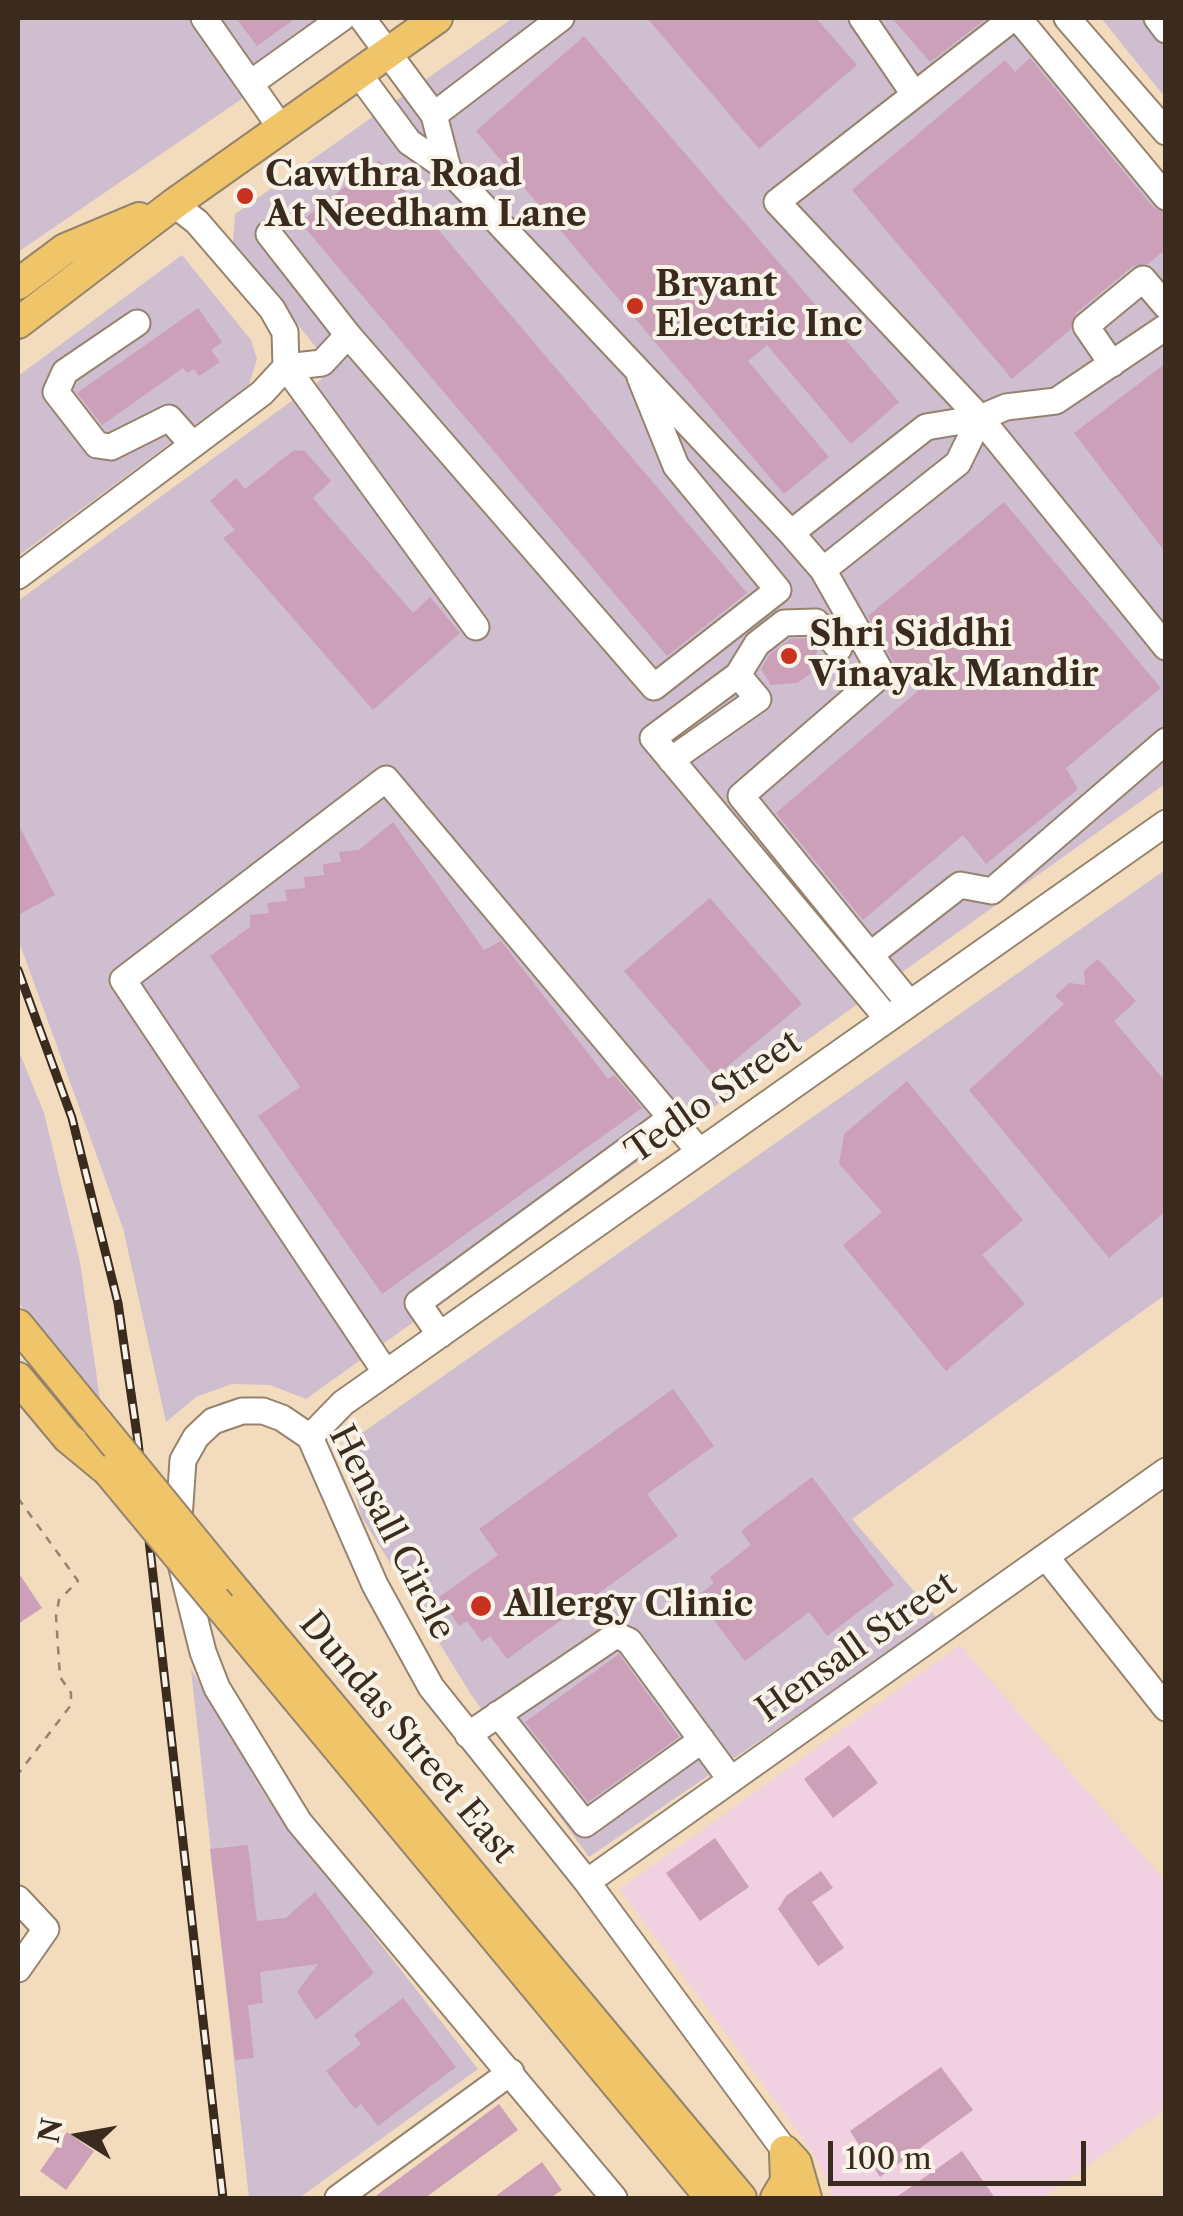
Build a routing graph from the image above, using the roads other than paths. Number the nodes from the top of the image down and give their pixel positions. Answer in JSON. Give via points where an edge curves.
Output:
{"nodes":[{"id":1,"x":204,"y":18,"type":"edge"},
{"id":2,"x":342,"y":18,"type":"edge"},
{"id":3,"x":362,"y":18,"type":"edge"},
{"id":4,"x":437,"y":18,"type":"edge"},
{"id":5,"x":561,"y":18,"type":"edge"},
{"id":6,"x":862,"y":18,"type":"edge"},
{"id":7,"x":1016,"y":18,"type":"edge"},
{"id":8,"x":1067,"y":18,"type":"edge"},
{"id":9,"x":1156,"y":18,"type":"edge"},
{"id":10,"x":1166,"y":30,"type":"edge"},
{"id":11,"x":388,"y":52,"type":"junction"},
{"id":12,"x":358,"y":73,"type":"junction"},
{"id":13,"x":251,"y":83,"type":"junction"},
{"id":14,"x":914,"y":94,"type":"junction"},
{"id":15,"x":434,"y":115,"type":"junction"},
{"id":16,"x":281,"y":128,"type":"junction"},
{"id":17,"x":1166,"y":132,"type":"edge"},
{"id":18,"x":448,"y":169,"type":"junction"},
{"id":19,"x":1166,"y":197,"type":"edge"},
{"id":20,"x":174,"y":204,"type":"junction"},
{"id":21,"x":269,"y":234,"type":"dead end"},
{"id":22,"x":18,"y":284,"type":"edge"},
{"id":23,"x":1166,"y":306,"type":"edge"},
{"id":24,"x":18,"y":323,"type":"edge"},
{"id":25,"x":137,"y":323,"type":"dead end"},
{"id":26,"x":1166,"y":327,"type":"edge"},
{"id":27,"x":348,"y":335,"type":"junction"},
{"id":28,"x":1112,"y":364,"type":"junction"},
{"id":29,"x":286,"y":367,"type":"junction"},
{"id":30,"x":640,"y":377,"type":"junction"},
{"id":31,"x":980,"y":418,"type":"junction"},
{"id":32,"x":193,"y":444,"type":"junction"},
{"id":33,"x":792,"y":533,"type":"junction"},
{"id":34,"x":823,"y":570,"type":"junction"},
{"id":35,"x":18,"y":576,"type":"edge"},
{"id":36,"x":476,"y":627,"type":"dead end"},
{"id":37,"x":1166,"y":647,"type":"edge"},
{"id":38,"x":839,"y":648,"type":"dead end"},
{"id":39,"x":1166,"y":741,"type":"edge"},
{"id":40,"x":1166,"y":823,"type":"edge"},
{"id":41,"x":870,"y":955,"type":"junction"},
{"id":42,"x":898,"y":1011,"type":"junction"},
{"id":43,"x":671,"y":1118,"type":"junction"},
{"id":44,"x":700,"y":1151,"type":"junction"},
{"id":45,"x":566,"y":1195,"type":"junction"},
{"id":46,"x":590,"y":1228,"type":"junction"},
{"id":47,"x":18,"y":1324,"type":"edge"},
{"id":48,"x":440,"y":1335,"type":"junction"},
{"id":49,"x":386,"y":1373,"type":"junction"},
{"id":50,"x":18,"y":1378,"type":"edge"},
{"id":51,"x":310,"y":1438,"type":"junction"},
{"id":52,"x":1166,"y":1471,"type":"edge"},
{"id":53,"x":1046,"y":1557,"type":"junction"},
{"id":54,"x":1166,"y":1708,"type":"edge"},
{"id":55,"x":498,"y":1714,"type":"junction"},
{"id":56,"x":468,"y":1735,"type":"junction"},
{"id":57,"x":702,"y":1740,"type":"junction"},
{"id":58,"x":731,"y":1780,"type":"junction"},
{"id":59,"x":587,"y":1882,"type":"junction"},
{"id":60,"x":18,"y":1899,"type":"edge"},
{"id":61,"x":18,"y":1969,"type":"edge"},
{"id":62,"x":511,"y":2072,"type":"junction"},
{"id":63,"x":785,"y":2151,"type":"junction"},
{"id":64,"x":338,"y":2198,"type":"edge"},
{"id":65,"x":612,"y":2198,"type":"edge"},
{"id":66,"x":711,"y":2198,"type":"edge"},
{"id":67,"x":741,"y":2198,"type":"edge"},
{"id":68,"x":776,"y":2198,"type":"edge"},
{"id":69,"x":806,"y":2198,"type":"edge"}],
"edges":[{"from":1,"to":13,"type":"street"},
{"from":2,"to":13,"type":"street"},
{"from":3,"to":11,"type":"street"},
{"from":4,"to":11,"type":"main road"},
{"from":5,"to":15,"type":"street"},
{"from":6,"to":14,"type":"street"},
{"from":7,"to":14,"type":"street"},
{"from":7,"to":19,"type":"street"},
{"from":8,"to":17,"type":"street"},
{"from":9,"to":10,"type":"street"},
{"from":11,"to":12,"type":"main road"},
{"from":11,"to":15,"type":"street"},
{"from":12,"to":16,"type":"main road"},
{"from":12,"to":18,"type":"street","via":[[409,142]]},
{"from":13,"to":16,"type":"street"},
{"from":14,"to":31,"type":"street","via":[[778,202]]},
{"from":15,"to":18,"type":"street"},
{"from":16,"to":20,"type":"main road"},
{"from":18,"to":30,"type":"street"},
{"from":20,"to":22,"type":"main road","via":[[65,249]]},
{"from":20,"to":24,"type":"main road"},
{"from":20,"to":29,"type":"street","via":[[272,309],[285,332]]},
{"from":21,"to":27,"type":"street"},
{"from":23,"to":28,"type":"street","via":[[1143,278],[1086,326]]},
{"from":25,"to":32,"type":"street","via":[[66,372],[56,392],[97,444],[112,448],[168,418]]},
{"from":26,"to":28,"type":"street"},
{"from":27,"to":29,"type":"street","via":[[322,363]]},
{"from":27,"to":30,"type":"street","via":[[654,687],[778,590],[676,466]]},
{"from":28,"to":31,"type":"street","via":[[1056,401],[1006,407]]},
{"from":29,"to":32,"type":"street"},
{"from":29,"to":36,"type":"street"},
{"from":30,"to":33,"type":"street"},
{"from":31,"to":33,"type":"street","via":[[926,426]]},
{"from":31,"to":34,"type":"street","via":[[958,464]]},
{"from":31,"to":37,"type":"street"},
{"from":32,"to":35,"type":"street"},
{"from":33,"to":34,"type":"street"},
{"from":34,"to":41,"type":"street","via":[[882,674],[742,796]]},
{"from":38,"to":42,"type":"street","via":[[816,622],[784,623],[757,644],[738,675],[653,738]]},
{"from":39,"to":41,"type":"street","via":[[992,891],[960,884]]},
{"from":40,"to":42,"type":"street","name":"Tedlo Street"},
{"from":41,"to":42,"type":"street"},
{"from":42,"to":44,"type":"street","name":"Tedlo Street"},
{"from":43,"to":44,"type":"street"},
{"from":43,"to":45,"type":"street"},
{"from":43,"to":49,"type":"street","via":[[386,779],[123,980]]},
{"from":44,"to":46,"type":"street","name":"Tedlo Street"},
{"from":45,"to":46,"type":"street"},
{"from":45,"to":48,"type":"street","via":[[418,1303]]},
{"from":46,"to":48,"type":"street","name":"Tedlo Street"},
{"from":47,"to":67,"type":"main road","name":"Dundas Street East","bridge":true},
{"from":48,"to":49,"type":"street","name":"Tedlo Street"},
{"from":49,"to":51,"type":"street","name":"Tedlo Street","via":[[343,1403]]},
{"from":50,"to":66,"type":"main road","name":"Dundas Street East","bridge":true,"via":[[68,1438],[108,1470]]},
{"from":51,"to":56,"type":"street","name":"Hensall Circle","via":[[405,1644]]},
{"from":51,"to":62,"type":"street","name":"Hensall Circle","via":[[272,1414],[242,1411],[213,1420],[189,1446],[180,1473],[177,1548],[202,1652],[246,1741],[300,1822]]},
{"from":52,"to":53,"type":"street","name":"Hensall Street"},
{"from":53,"to":54,"type":"street"},
{"from":53,"to":58,"type":"street","name":"Hensall Street"},
{"from":55,"to":56,"type":"street"},
{"from":55,"to":57,"type":"street","via":[[616,1634],[630,1641]]},
{"from":55,"to":57,"type":"street","via":[[585,1824]]},
{"from":56,"to":59,"type":"street","name":"Hensall Circle"},
{"from":57,"to":58,"type":"street"},
{"from":58,"to":59,"type":"street","name":"Hensall Street"},
{"from":59,"to":63,"type":"street","name":"Hensall Circle"},
{"from":60,"to":61,"type":"street","via":[[46,1929]]},
{"from":62,"to":64,"type":"street"},
{"from":62,"to":65,"type":"street","name":"Hensall Circle"},
{"from":63,"to":68,"type":"main road","via":[[786,2182]]},
{"from":63,"to":69,"type":"main road","via":[[796,2163]]}]}
